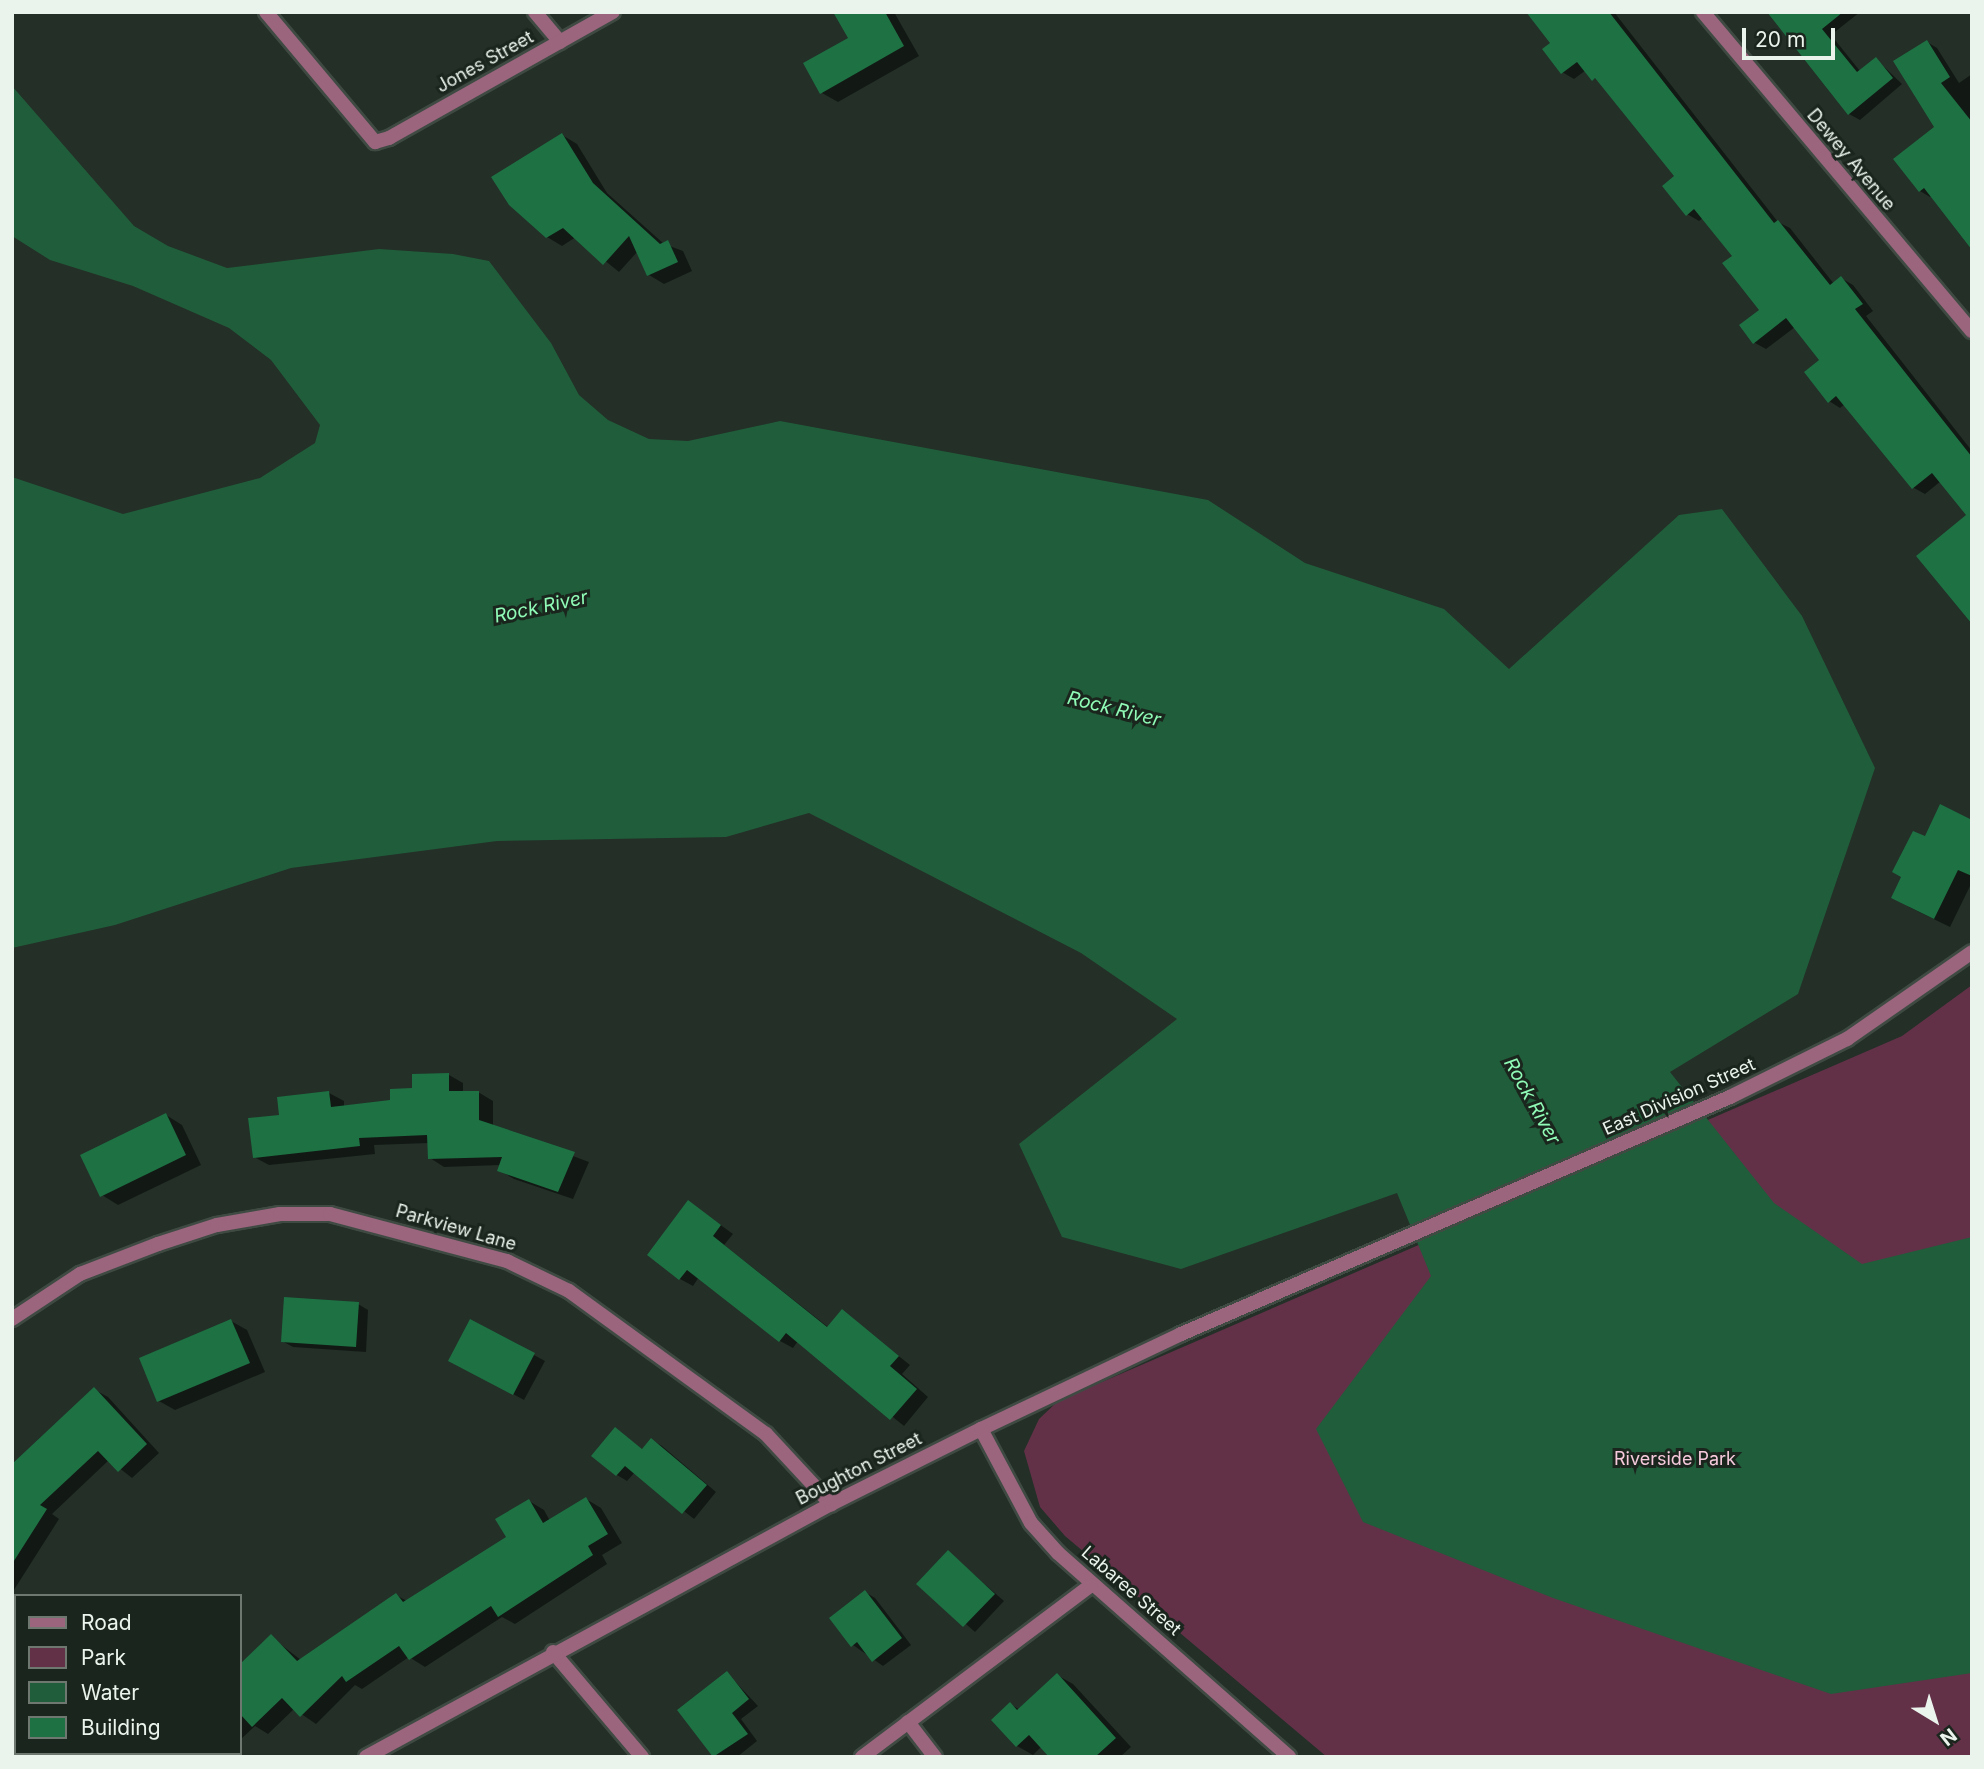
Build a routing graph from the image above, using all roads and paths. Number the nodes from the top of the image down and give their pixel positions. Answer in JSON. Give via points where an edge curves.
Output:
{"nodes":[{"id":1,"x":266,"y":12,"type":"edge"},
{"id":2,"x":535,"y":12,"type":"edge"},
{"id":3,"x":613,"y":12,"type":"edge"},
{"id":4,"x":1703,"y":12,"type":"edge"},
{"id":5,"x":560,"y":42,"type":"junction"},
{"id":6,"x":1970,"y":325,"type":"edge"},
{"id":7,"x":1972,"y":952,"type":"edge"},
{"id":8,"x":1386,"y":1247,"type":"joint"},
{"id":9,"x":12,"y":1319,"type":"edge"},
{"id":10,"x":981,"y":1429,"type":"junction"},
{"id":11,"x":831,"y":1504,"type":"junction"},
{"id":12,"x":1091,"y":1585,"type":"junction"},
{"id":13,"x":553,"y":1652,"type":"junction"},
{"id":14,"x":908,"y":1722,"type":"junction"},
{"id":15,"x":366,"y":1757,"type":"edge"},
{"id":16,"x":642,"y":1757,"type":"edge"},
{"id":17,"x":862,"y":1757,"type":"edge"},
{"id":18,"x":935,"y":1757,"type":"edge"},
{"id":19,"x":1289,"y":1757,"type":"edge"}],
"edges":[{"from":1,"to":5,"type":"street","name":"Jones Street","via":[[374,142],[389,138]]},
{"from":2,"to":5,"type":"street"},
{"from":3,"to":5,"type":"street","name":"Jones Street"},
{"from":4,"to":6,"type":"street","name":"Dewey Avenue"},
{"from":7,"to":8,"type":"street","name":"East Division Street","via":[[1847,1038],[1730,1097]]},
{"from":8,"to":10,"type":"street","name":"Boughton Street","via":[[1181,1334]]},
{"from":9,"to":11,"type":"street","name":"Parkview Lane","via":[[80,1274],[158,1244],[217,1225],[280,1214],[330,1214],[507,1261],[569,1292],[765,1434]]},
{"from":10,"to":11,"type":"street","name":"Boughton Street"},
{"from":10,"to":12,"type":"street","name":"Labaree Street","via":[[1031,1523]]},
{"from":11,"to":13,"type":"street","name":"Boughton Street"},
{"from":12,"to":14,"type":"street"},
{"from":12,"to":19,"type":"street","name":"Labaree Street"},
{"from":13,"to":15,"type":"street","name":"Boughton Street"},
{"from":13,"to":16,"type":"street"},
{"from":14,"to":17,"type":"street"},
{"from":14,"to":18,"type":"street"}]}
